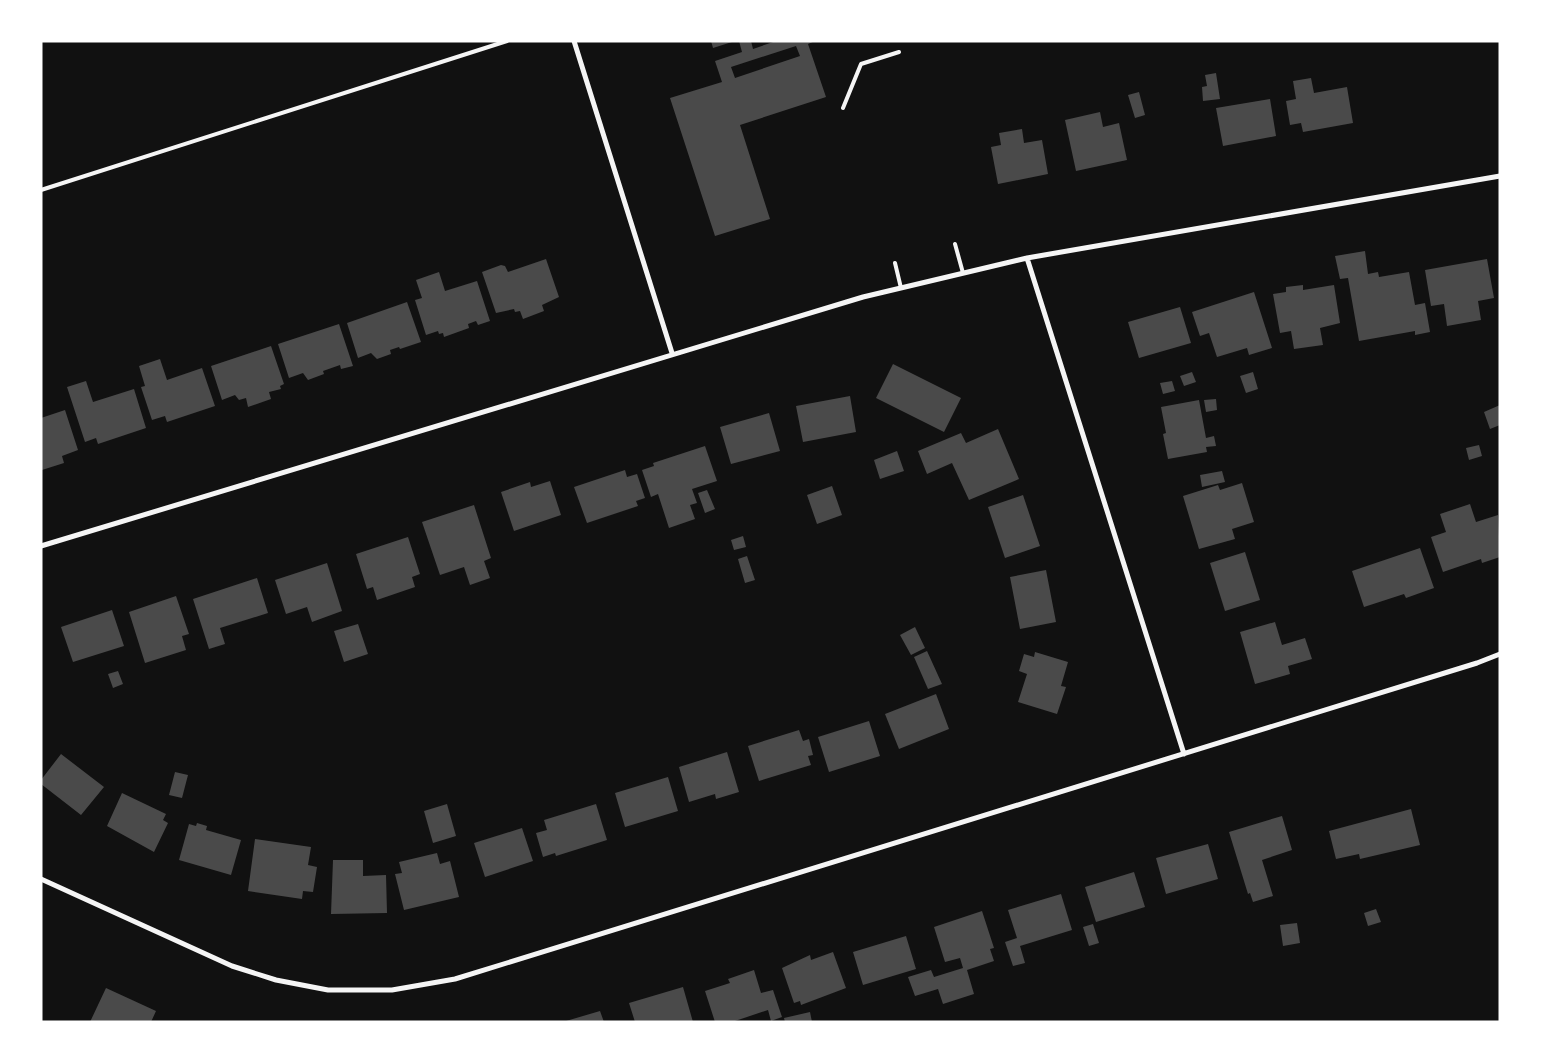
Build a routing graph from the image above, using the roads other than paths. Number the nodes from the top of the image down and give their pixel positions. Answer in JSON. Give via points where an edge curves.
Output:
{"nodes":[{"id":1,"x":507,"y":41,"type":"edge"},
{"id":2,"x":574,"y":41,"type":"edge"},
{"id":3,"x":899,"y":52,"type":"dead end"},
{"id":4,"x":843,"y":108,"type":"dead end"},
{"id":5,"x":1500,"y":176,"type":"edge"},
{"id":6,"x":41,"y":190,"type":"edge"},
{"id":7,"x":955,"y":244,"type":"dead end"},
{"id":8,"x":1027,"y":258,"type":"junction"},
{"id":9,"x":895,"y":263,"type":"dead end"},
{"id":10,"x":963,"y":273,"type":"junction"},
{"id":11,"x":901,"y":288,"type":"junction"},
{"id":12,"x":672,"y":353,"type":"junction"},
{"id":13,"x":41,"y":546,"type":"edge"},
{"id":14,"x":1500,"y":654,"type":"edge"},
{"id":15,"x":1184,"y":754,"type":"junction"},
{"id":16,"x":41,"y":879,"type":"edge"}],
"edges":[{"from":1,"to":6,"type":"lane"},
{"from":2,"to":12,"type":"street"},
{"from":3,"to":4,"type":"lane","via":[[861,64]]},
{"from":5,"to":8,"type":"street"},
{"from":7,"to":10,"type":"lane"},
{"from":8,"to":10,"type":"street"},
{"from":8,"to":15,"type":"street"},
{"from":9,"to":11,"type":"lane"},
{"from":10,"to":11,"type":"street"},
{"from":11,"to":12,"type":"street"},
{"from":12,"to":13,"type":"street"},
{"from":14,"to":15,"type":"street","via":[[1477,664]]},
{"from":15,"to":16,"type":"street","via":[[455,979],[392,990],[328,990],[276,980],[232,966]]}]}
